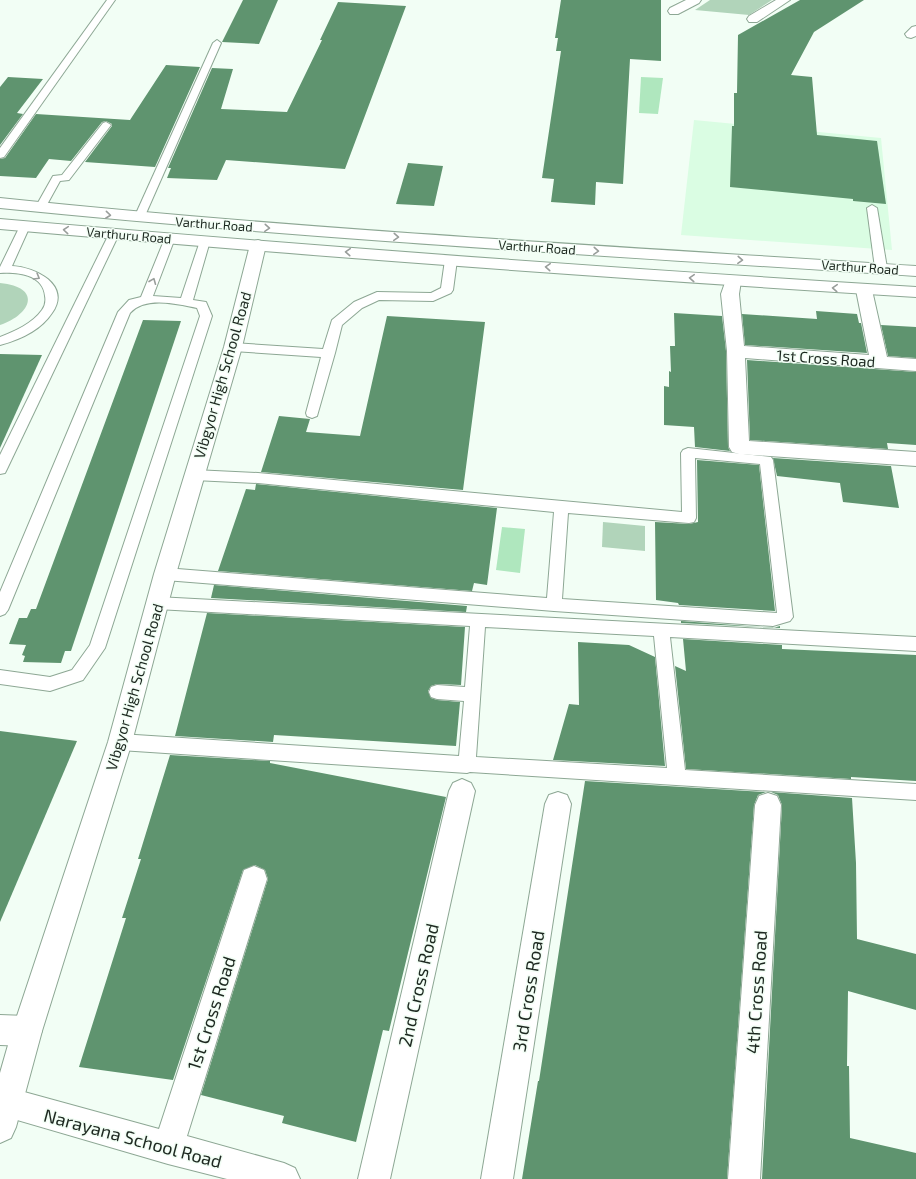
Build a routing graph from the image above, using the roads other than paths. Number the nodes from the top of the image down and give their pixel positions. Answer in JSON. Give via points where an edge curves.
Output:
{"nodes":[{"id":1,"x":111,"y":0,"type":"edge"},
{"id":2,"x":695,"y":0,"type":"edge"},
{"id":3,"x":784,"y":0,"type":"edge"},
{"id":4,"x":674,"y":11,"type":"dead end"},
{"id":5,"x":753,"y":19,"type":"dead end"},
{"id":6,"x":218,"y":43,"type":"dead end"},
{"id":7,"x":106,"y":125,"type":"dead end"},
{"id":8,"x":0,"y":155,"type":"edge"},
{"id":9,"x":0,"y":203,"type":"edge"},
{"id":10,"x":40,"y":208,"type":"junction"},
{"id":11,"x":872,"y":208,"type":"dead end"},
{"id":12,"x":139,"y":218,"type":"junction"},
{"id":13,"x":158,"y":219,"type":"joint"},
{"id":14,"x":0,"y":224,"type":"edge"},
{"id":15,"x":25,"y":226,"type":"junction"},
{"id":16,"x":114,"y":234,"type":"junction"},
{"id":17,"x":170,"y":238,"type":"junction"},
{"id":18,"x":205,"y":241,"type":"junction"},
{"id":19,"x":258,"y":245,"type":"junction"},
{"id":20,"x":718,"y":259,"type":"junction"},
{"id":21,"x":451,"y":260,"type":"junction"},
{"id":22,"x":881,"y":268,"type":"junction"},
{"id":23,"x":2,"y":269,"type":"edge"},
{"id":24,"x":916,"y":271,"type":"edge"},
{"id":25,"x":727,"y":280,"type":"junction"},
{"id":26,"x":864,"y":290,"type":"junction"},
{"id":27,"x":916,"y":292,"type":"edge"},
{"id":28,"x":146,"y":300,"type":"junction"},
{"id":29,"x":186,"y":302,"type":"junction"},
{"id":30,"x":0,"y":341,"type":"edge"},
{"id":31,"x":233,"y":347,"type":"junction"},
{"id":32,"x":736,"y":351,"type":"junction"},
{"id":33,"x":329,"y":353,"type":"junction"},
{"id":34,"x":879,"y":362,"type":"junction"},
{"id":35,"x":916,"y":365,"type":"edge"},
{"id":36,"x":312,"y":413,"type":"dead end"},
{"id":37,"x":916,"y":459,"type":"edge"},
{"id":38,"x":0,"y":469,"type":"edge"},
{"id":39,"x":194,"y":475,"type":"junction"},
{"id":40,"x":561,"y":507,"type":"junction"},
{"id":41,"x":165,"y":574,"type":"junction"},
{"id":42,"x":157,"y":603,"type":"junction"},
{"id":43,"x":554,"y":605,"type":"junction"},
{"id":44,"x":0,"y":610,"type":"edge"},
{"id":45,"x":478,"y":621,"type":"junction"},
{"id":46,"x":661,"y":630,"type":"junction"},
{"id":47,"x":916,"y":644,"type":"edge"},
{"id":48,"x":0,"y":677,"type":"edge"},
{"id":49,"x":437,"y":692,"type":"dead end"},
{"id":50,"x":472,"y":694,"type":"junction"},
{"id":51,"x":120,"y":742,"type":"junction"},
{"id":52,"x":465,"y":778,"type":"junction"},
{"id":53,"x":678,"y":778,"type":"junction"},
{"id":54,"x":916,"y":792,"type":"edge"},
{"id":55,"x":558,"y":804,"type":"dead end"},
{"id":56,"x":768,"y":805,"type":"dead end"},
{"id":57,"x":254,"y":880,"type":"dead end"},
{"id":58,"x":13,"y":1030,"type":"edge"},
{"id":59,"x":3,"y":1115,"type":"edge"},
{"id":60,"x":168,"y":1148,"type":"junction"},
{"id":61,"x":284,"y":1179,"type":"edge"},
{"id":62,"x":374,"y":1179,"type":"edge"},
{"id":63,"x":498,"y":1179,"type":"edge"},
{"id":64,"x":744,"y":1179,"type":"edge"}],
"edges":[{"from":1,"to":8,"type":"lane"},
{"from":2,"to":4,"type":"street"},
{"from":3,"to":5,"type":"street"},
{"from":6,"to":12,"type":"lane"},
{"from":7,"to":10,"type":"lane","via":[[65,178],[57,178]]},
{"from":9,"to":10,"type":"street","name":"Varthuru Road"},
{"from":10,"to":12,"type":"street","name":"Varthuru Road","one_way":true},
{"from":11,"to":22,"type":"lane"},
{"from":12,"to":13,"type":"street","name":"Varthuru Road"},
{"from":13,"to":20,"type":"street","name":"Varthur Road","one_way":true},
{"from":14,"to":15,"type":"street","name":"Varthuru Road"},
{"from":16,"to":15,"type":"street","name":"Varthuru Road","one_way":true},
{"from":15,"to":23,"type":"lane"},
{"from":16,"to":17,"type":"street","name":"Varthuru Road"},
{"from":16,"to":38,"type":"lane"},
{"from":17,"to":18,"type":"street","name":"Varthuru Road"},
{"from":28,"to":17,"type":"lane","one_way":true},
{"from":18,"to":19,"type":"street","name":"Varthuru Road"},
{"from":18,"to":29,"type":"lane"},
{"from":21,"to":19,"type":"street","name":"Varthur Road","one_way":true},
{"from":19,"to":31,"type":"street","name":"Vibgyor High School Road"},
{"from":20,"to":22,"type":"street","name":"Varthur Road","one_way":true},
{"from":20,"to":25,"type":"street"},
{"from":25,"to":21,"type":"street","name":"Varthur Road","one_way":true},
{"from":21,"to":33,"type":"lane","via":[[447,290],[433,297],[378,296],[358,305],[336,323]]},
{"from":22,"to":24,"type":"street","name":"Varthur Road"},
{"from":23,"to":30,"type":"lane","one_way":true,"via":[[24,271],[39,277],[49,286],[52,297],[48,310],[36,323],[19,334]]},
{"from":26,"to":25,"type":"street","name":"Varthur Road","one_way":true},
{"from":25,"to":32,"type":"street"},
{"from":26,"to":27,"type":"street","name":"Varthur Road"},
{"from":26,"to":34,"type":"street"},
{"from":28,"to":29,"type":"lane"},
{"from":28,"to":44,"type":"lane","via":[[133,304],[124,312]]},
{"from":29,"to":48,"type":"lane","via":[[202,305],[206,316],[97,648],[77,675],[50,684]]},
{"from":31,"to":33,"type":"lane"},
{"from":31,"to":39,"type":"street","name":"Vibgyor High School Road"},
{"from":32,"to":34,"type":"street","name":"1st Cross Road"},
{"from":32,"to":37,"type":"street","via":[[739,447]]},
{"from":33,"to":36,"type":"lane"},
{"from":34,"to":35,"type":"street","name":"1st Cross Road"},
{"from":39,"to":40,"type":"lane","via":[[258,478]]},
{"from":39,"to":41,"type":"street","name":"Vibgyor High School Road"},
{"from":40,"to":43,"type":"lane"},
{"from":40,"to":43,"type":"lane","via":[[689,518],[688,453],[766,460],[785,617],[774,620]]},
{"from":41,"to":42,"type":"street","name":"Vibgyor High School Road"},
{"from":41,"to":43,"type":"lane"},
{"from":42,"to":45,"type":"lane"},
{"from":42,"to":51,"type":"street","name":"Vibgyor High School Road"},
{"from":45,"to":46,"type":"lane"},
{"from":45,"to":50,"type":"lane"},
{"from":46,"to":47,"type":"lane"},
{"from":46,"to":53,"type":"lane"},
{"from":49,"to":50,"type":"lane"},
{"from":50,"to":52,"type":"lane"},
{"from":51,"to":52,"type":"lane"},
{"from":51,"to":58,"type":"street","name":"Vibgyor High School Road"},
{"from":52,"to":53,"type":"lane"},
{"from":52,"to":62,"type":"street","name":"2nd Cross Road"},
{"from":53,"to":54,"type":"lane"},
{"from":55,"to":63,"type":"street","name":"3rd Cross Road"},
{"from":56,"to":64,"type":"street","name":"4th Cross Road"},
{"from":57,"to":60,"type":"street","name":"1st Cross Road"},
{"from":58,"to":59,"type":"street","name":"Vibgyor High School Road"},
{"from":59,"to":60,"type":"street","name":"Narayana School Road"},
{"from":60,"to":61,"type":"street","name":"Narayana School Road"}]}
